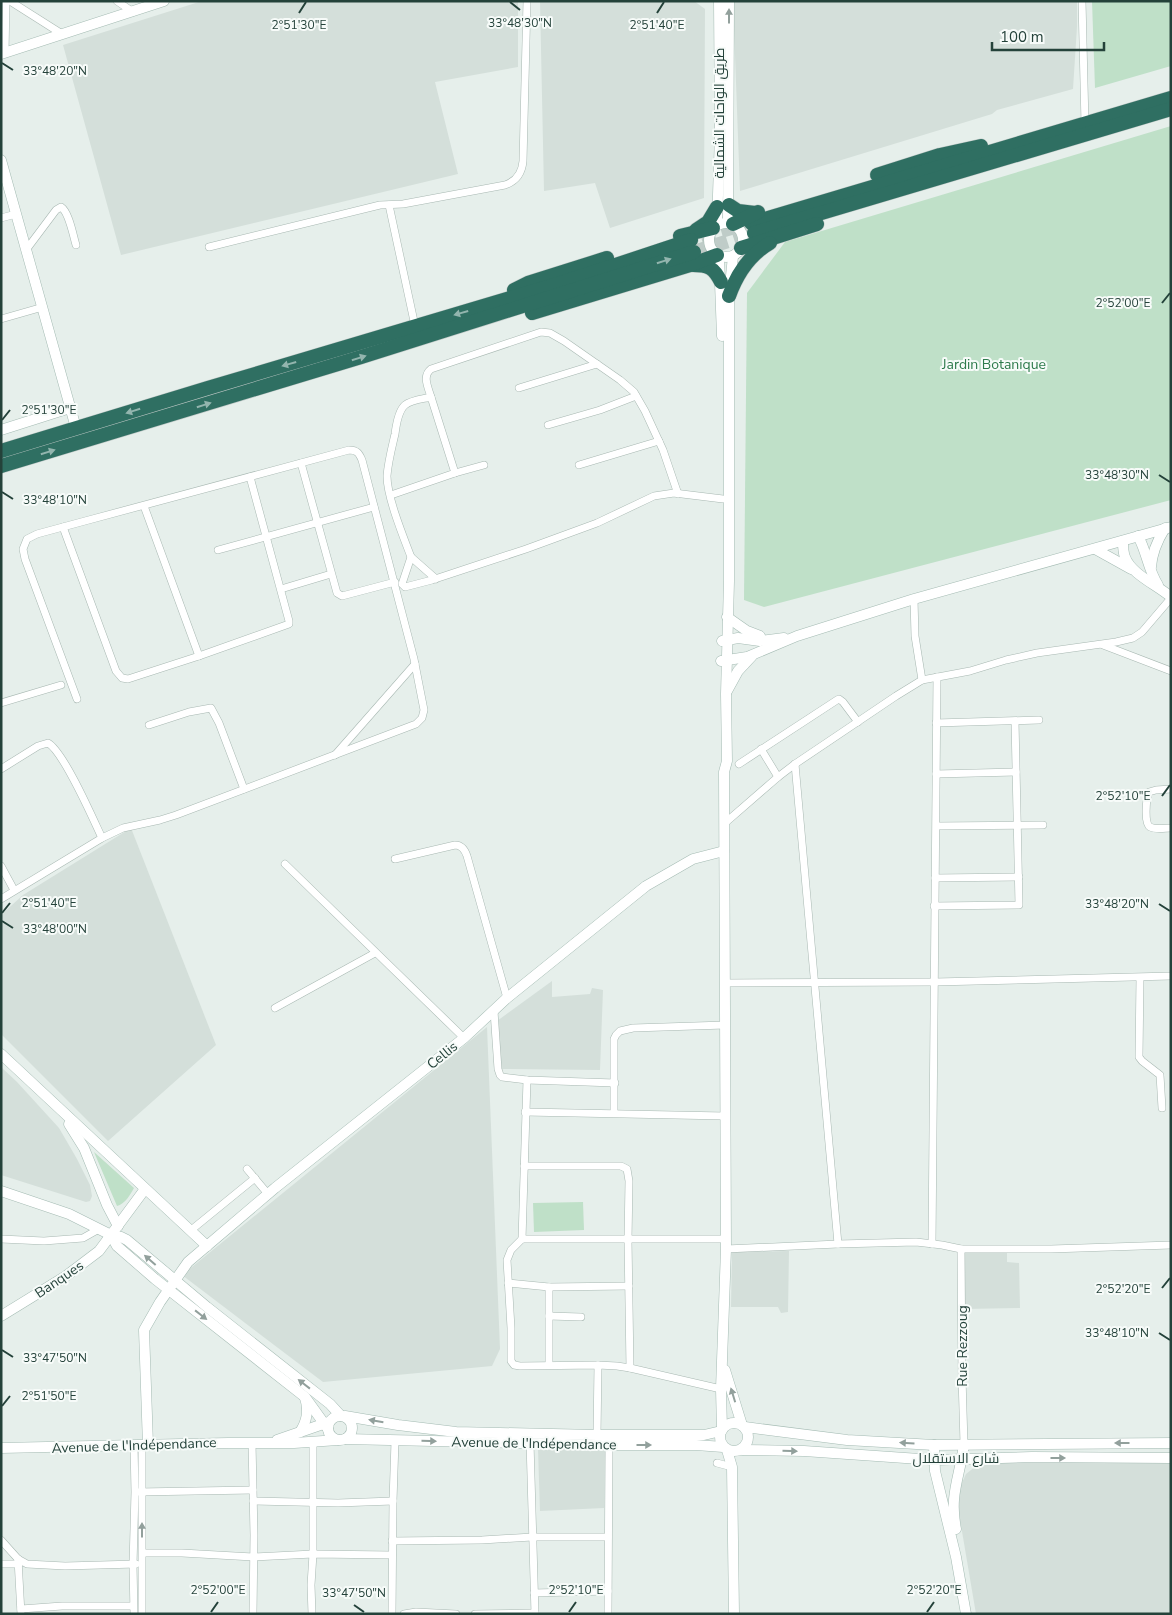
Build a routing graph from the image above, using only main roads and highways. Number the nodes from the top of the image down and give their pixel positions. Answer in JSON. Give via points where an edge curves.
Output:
{"nodes":[{"id":1,"x":164,"y":1,"type":"edge"},
{"id":2,"x":719,"y":1,"type":"edge"},
{"id":3,"x":729,"y":1,"type":"edge"},
{"id":4,"x":3,"y":53,"type":"edge"},
{"id":5,"x":1171,"y":98,"type":"edge"},
{"id":6,"x":1171,"y":109,"type":"edge"},
{"id":7,"x":1,"y":160,"type":"edge"},
{"id":8,"x":990,"y":162,"type":"junction"},
{"id":9,"x":723,"y":206,"type":"junction"},
{"id":10,"x":753,"y":223,"type":"junction"},
{"id":11,"x":731,"y":224,"type":"junction"},
{"id":12,"x":715,"y":226,"type":"junction"},
{"id":13,"x":782,"y":235,"type":"junction"},
{"id":14,"x":693,"y":242,"type":"junction"},
{"id":15,"x":737,"y":252,"type":"junction"},
{"id":16,"x":718,"y":256,"type":"junction"},
{"id":17,"x":690,"y":266,"type":"junction"},
{"id":18,"x":720,"y":282,"type":"junction"},
{"id":19,"x":729,"y":296,"type":"junction"},
{"id":20,"x":463,"y":325,"type":"junction"},
{"id":21,"x":70,"y":408,"type":"junction"},
{"id":22,"x":76,"y":428,"type":"junction"},
{"id":23,"x":1,"y":430,"type":"edge"},
{"id":24,"x":1,"y":451,"type":"edge"},
{"id":25,"x":1,"y":466,"type":"edge"},
{"id":26,"x":1168,"y":528,"type":"edge"},
{"id":27,"x":1138,"y":536,"type":"junction"},
{"id":28,"x":1123,"y":541,"type":"junction"},
{"id":29,"x":1095,"y":549,"type":"junction"},
{"id":30,"x":1136,"y":573,"type":"junction"},
{"id":31,"x":1152,"y":575,"type":"junction"},
{"id":32,"x":1160,"y":588,"type":"junction"},
{"id":33,"x":1171,"y":597,"type":"edge"},
{"id":34,"x":728,"y":617,"type":"junction"},
{"id":35,"x":797,"y":636,"type":"junction"},
{"id":36,"x":725,"y":640,"type":"junction"},
{"id":37,"x":770,"y":640,"type":"junction"},
{"id":38,"x":753,"y":655,"type":"junction"},
{"id":39,"x":724,"y":661,"type":"junction"},
{"id":40,"x":726,"y":694,"type":"junction"},
{"id":41,"x":724,"y":772,"type":"junction"},
{"id":42,"x":724,"y":851,"type":"junction"},
{"id":43,"x":1,"y":1054,"type":"edge"},
{"id":44,"x":53,"y":1104,"type":"junction"},
{"id":45,"x":145,"y":1189,"type":"junction"},
{"id":46,"x":1,"y":1191,"type":"edge"},
{"id":47,"x":118,"y":1226,"type":"junction"},
{"id":48,"x":111,"y":1235,"type":"junction"},
{"id":49,"x":207,"y":1246,"type":"junction"},
{"id":50,"x":174,"y":1280,"type":"junction"},
{"id":51,"x":168,"y":1290,"type":"junction"},
{"id":52,"x":1,"y":1316,"type":"edge"},
{"id":53,"x":723,"y":1364,"type":"junction"},
{"id":54,"x":305,"y":1397,"type":"junction"},
{"id":55,"x":343,"y":1416,"type":"junction"},
{"id":56,"x":327,"y":1425,"type":"junction"},
{"id":57,"x":744,"y":1426,"type":"junction"},
{"id":58,"x":722,"y":1430,"type":"junction"},
{"id":59,"x":300,"y":1432,"type":"junction"},
{"id":60,"x":341,"y":1439,"type":"junction"},
{"id":61,"x":266,"y":1443,"type":"junction"},
{"id":62,"x":1079,"y":1443,"type":"junction"},
{"id":63,"x":1171,"y":1443,"type":"edge"},
{"id":64,"x":934,"y":1444,"type":"junction"},
{"id":65,"x":964,"y":1444,"type":"junction"},
{"id":66,"x":1032,"y":1444,"type":"junction"},
{"id":67,"x":141,"y":1445,"type":"junction"},
{"id":68,"x":1,"y":1448,"type":"edge"},
{"id":69,"x":725,"y":1448,"type":"junction"},
{"id":70,"x":740,"y":1450,"type":"junction"},
{"id":71,"x":980,"y":1458,"type":"junction"},
{"id":72,"x":1032,"y":1458,"type":"junction"},
{"id":73,"x":1080,"y":1458,"type":"junction"},
{"id":74,"x":1171,"y":1458,"type":"edge"},
{"id":75,"x":962,"y":1459,"type":"junction"},
{"id":76,"x":934,"y":1460,"type":"junction"},
{"id":77,"x":732,"y":1467,"type":"junction"},
{"id":78,"x":954,"y":1488,"type":"junction"},
{"id":79,"x":734,"y":1614,"type":"edge"},
{"id":80,"x":966,"y":1614,"type":"edge"},
{"id":81,"x":972,"y":1614,"type":"edge"}],
"edges":[{"from":1,"to":4,"type":"main road"},
{"from":2,"to":9,"type":"main road","name":"طريق الواحات الشمالية"},
{"from":9,"to":3,"type":"main road","name":"طريق الواحات الشمالية","one_way":true},
{"from":5,"to":10,"type":"highway"},
{"from":6,"to":8,"type":"highway"},
{"from":7,"to":21,"type":"main road"},
{"from":8,"to":10,"type":"highway"},
{"from":8,"to":13,"type":"highway","via":[[947,184]]},
{"from":9,"to":10,"type":"highway","via":[[738,211]]},
{"from":9,"to":11,"type":"main road"},
{"from":9,"to":12,"type":"main road","name":"طريق الواحات الشمالية"},
{"from":9,"to":14,"type":"highway"},
{"from":10,"to":11,"type":"highway"},
{"from":11,"to":12,"type":"main road"},
{"from":11,"to":15,"type":"main road","via":[[740,231],[743,239]]},
{"from":12,"to":14,"type":"highway"},
{"from":12,"to":16,"type":"main road","via":[[708,242]]},
{"from":13,"to":15,"type":"highway"},
{"from":13,"to":19,"type":"highway","via":[[751,257],[734,281]]},
{"from":20,"to":14,"type":"highway","one_way":true},
{"from":14,"to":22,"type":"highway","one_way":true},
{"from":15,"to":16,"type":"main road","via":[[726,258]]},
{"from":15,"to":19,"type":"main road"},
{"from":16,"to":17,"type":"highway"},
{"from":16,"to":18,"type":"main road"},
{"from":17,"to":18,"type":"highway","via":[[703,265],[715,271]]},
{"from":17,"to":20,"type":"highway","via":[[510,319]]},
{"from":18,"to":36,"type":"main road"},
{"from":19,"to":34,"type":"main road"},
{"from":25,"to":20,"type":"highway","one_way":true},
{"from":21,"to":22,"type":"main road"},
{"from":21,"to":23,"type":"main road"},
{"from":22,"to":24,"type":"highway"},
{"from":26,"to":27,"type":"main road"},
{"from":26,"to":31,"type":"main road","via":[[1159,538],[1153,553]]},
{"from":27,"to":28,"type":"main road"},
{"from":27,"to":31,"type":"main road"},
{"from":28,"to":29,"type":"main road"},
{"from":28,"to":30,"type":"main road","via":[[1125,557]]},
{"from":29,"to":30,"type":"main road"},
{"from":29,"to":35,"type":"main road","via":[[914,599]]},
{"from":30,"to":32,"type":"main road"},
{"from":31,"to":32,"type":"main road"},
{"from":32,"to":33,"type":"main road"},
{"from":34,"to":36,"type":"main road"},
{"from":34,"to":37,"type":"main road","via":[[747,631]]},
{"from":35,"to":37,"type":"main road"},
{"from":35,"to":38,"type":"main road"},
{"from":36,"to":37,"type":"main road"},
{"from":36,"to":39,"type":"main road"},
{"from":38,"to":39,"type":"main road"},
{"from":38,"to":40,"type":"main road","via":[[738,671]]},
{"from":39,"to":40,"type":"main road"},
{"from":39,"to":41,"type":"main road","via":[[721,762]]},
{"from":40,"to":41,"type":"main road","via":[[727,761]]},
{"from":41,"to":42,"type":"main road"},
{"from":42,"to":49,"type":"main road","name":"Cellis","via":[[693,858],[646,886]]},
{"from":42,"to":53,"type":"main road","via":[[726,1244]]},
{"from":43,"to":44,"type":"main road"},
{"from":44,"to":45,"type":"main road"},
{"from":44,"to":47,"type":"main road","via":[[84,1148]]},
{"from":45,"to":47,"type":"main road","name":"Banques"},
{"from":45,"to":49,"type":"main road"},
{"from":46,"to":48,"type":"main road","via":[[60,1211]]},
{"from":47,"to":48,"type":"main road","name":"Banques"},
{"from":50,"to":48,"type":"main road","one_way":true,"via":[[127,1240]]},
{"from":48,"to":51,"type":"main road","via":[[117,1246]]},
{"from":48,"to":52,"type":"main road","name":"Banques","via":[[99,1251],[73,1271]]},
{"from":49,"to":50,"type":"main road","name":"Cellis"},
{"from":50,"to":51,"type":"main road","name":"Cellis"},
{"from":55,"to":50,"type":"main road","one_way":true},
{"from":51,"to":54,"type":"main road","one_way":true},
{"from":51,"to":67,"type":"main road","name":"Cellis","via":[[144,1330]]},
{"from":57,"to":53,"type":"main road","one_way":true},
{"from":53,"to":58,"type":"main road"},
{"from":54,"to":56,"type":"main road"},
{"from":54,"to":59,"type":"main road","via":[[307,1419]]},
{"from":55,"to":56,"type":"main road","via":[[335,1417]]},
{"from":58,"to":55,"type":"main road","name":"Avenue de l'Indépendance","one_way":true,"via":[[704,1435],[456,1432]]},
{"from":55,"to":60,"type":"main road","via":[[352,1426],[351,1433]]},
{"from":56,"to":59,"type":"main road","name":"Avenue de l'Indépendance"},
{"from":56,"to":60,"type":"main road","via":[[331,1436]]},
{"from":57,"to":58,"type":"main road","via":[[734,1423]]},
{"from":64,"to":57,"type":"main road","one_way":true,"via":[[847,1440]]},
{"from":57,"to":70,"type":"main road","via":[[749,1439]]},
{"from":58,"to":69,"type":"main road","via":[[720,1439]]},
{"from":59,"to":61,"type":"main road","name":"Avenue de l'Indépendance"},
{"from":60,"to":61,"type":"main road","name":"Avenue de l'Indépendance"},
{"from":60,"to":69,"type":"main road","name":"Avenue de l'Indépendance","one_way":true},
{"from":61,"to":67,"type":"main road","name":"Avenue de l'Indépendance"},
{"from":63,"to":62,"type":"main road","one_way":true},
{"from":62,"to":66,"type":"main road"},
{"from":62,"to":73,"type":"main road"},
{"from":64,"to":65,"type":"main road"},
{"from":64,"to":76,"type":"main road"},
{"from":65,"to":66,"type":"main road"},
{"from":65,"to":75,"type":"main road"},
{"from":66,"to":72,"type":"main road"},
{"from":67,"to":68,"type":"main road","name":"Avenue de l'Indépendance"},
{"from":69,"to":70,"type":"main road"},
{"from":69,"to":77,"type":"main road"},
{"from":70,"to":76,"type":"main road","name":"شارع الاستقلال","one_way":true},
{"from":70,"to":77,"type":"main road"},
{"from":71,"to":72,"type":"main road","name":"شارع الاستقلال"},
{"from":71,"to":75,"type":"main road","name":"شارع الاستقلال"},
{"from":71,"to":78,"type":"main road","via":[[965,1471]]},
{"from":72,"to":73,"type":"main road","name":"شارع الاستقلال","one_way":true},
{"from":73,"to":74,"type":"main road","name":"شارع الاستقلال"},
{"from":75,"to":76,"type":"main road","name":"شارع الاستقلال"},
{"from":75,"to":78,"type":"main road"},
{"from":76,"to":80,"type":"main road"},
{"from":77,"to":79,"type":"main road"},
{"from":78,"to":81,"type":"main road","via":[[954,1519]]}]}
